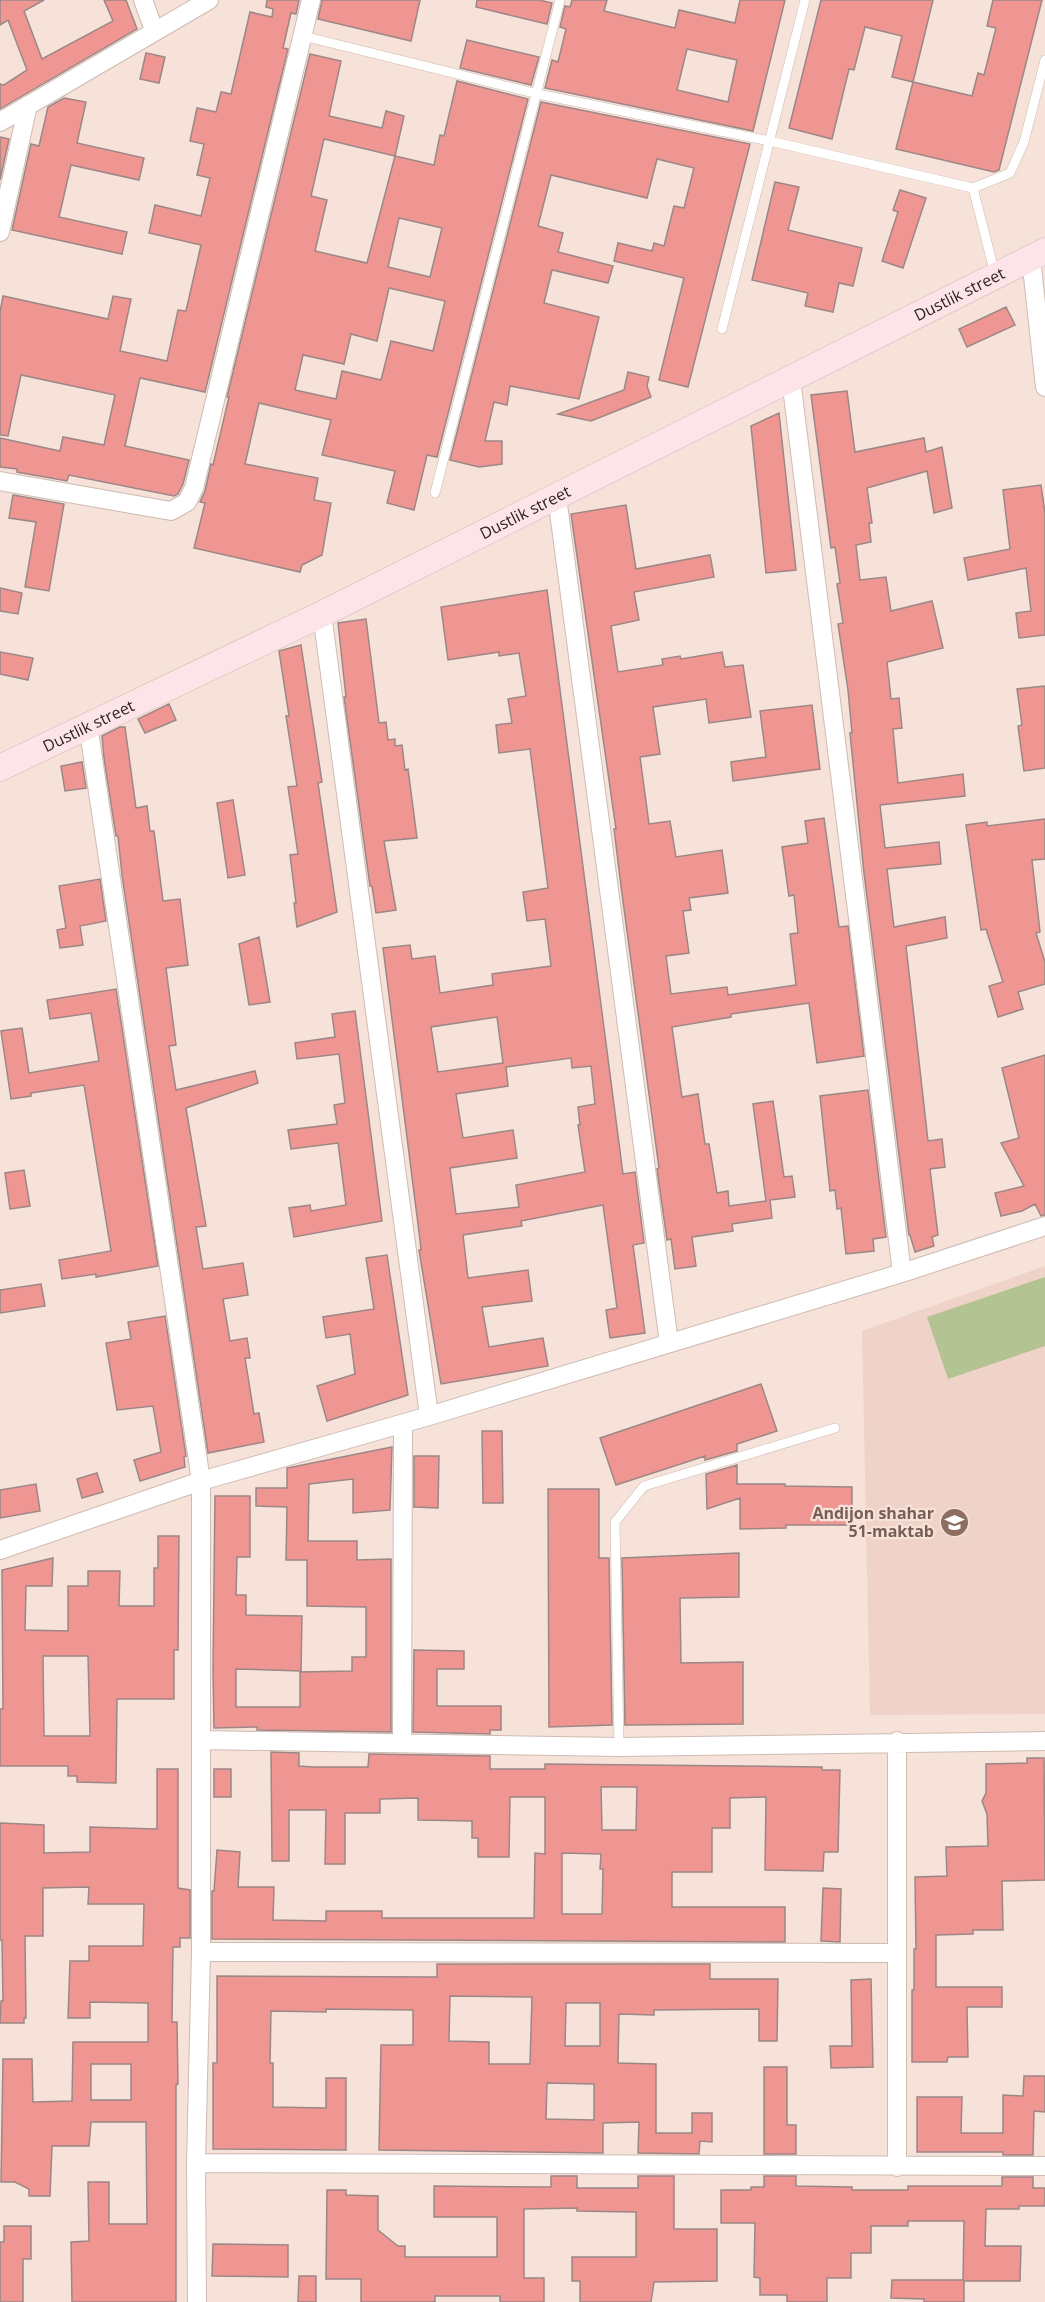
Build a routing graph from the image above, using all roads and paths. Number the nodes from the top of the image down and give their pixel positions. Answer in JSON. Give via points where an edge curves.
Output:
{"nodes":[{"id":1,"x":143,"y":0,"type":"edge"},
{"id":2,"x":209,"y":0,"type":"edge"},
{"id":3,"x":311,"y":0,"type":"edge"},
{"id":4,"x":560,"y":0,"type":"edge"},
{"id":5,"x":805,"y":0,"type":"edge"},
{"id":6,"x":154,"y":30,"type":"junction"},
{"id":7,"x":303,"y":36,"type":"junction"},
{"id":8,"x":1045,"y":60,"type":"edge"},
{"id":9,"x":538,"y":94,"type":"junction"},
{"id":10,"x":28,"y":105,"type":"junction"},
{"id":11,"x":0,"y":122,"type":"edge"},
{"id":12,"x":770,"y":141,"type":"junction"},
{"id":13,"x":973,"y":188,"type":"junction"},
{"id":14,"x":0,"y":232,"type":"edge"},
{"id":15,"x":1038,"y":255,"type":"edge"},
{"id":16,"x":996,"y":277,"type":"junction"},
{"id":17,"x":722,"y":329,"type":"dead end"},
{"id":18,"x":791,"y":379,"type":"junction"},
{"id":19,"x":1045,"y":387,"type":"edge"},
{"id":20,"x":0,"y":480,"type":"edge"},
{"id":21,"x":435,"y":493,"type":"dead end"},
{"id":22,"x":557,"y":497,"type":"junction"},
{"id":23,"x":322,"y":614,"type":"junction"},
{"id":24,"x":88,"y":725,"type":"junction"},
{"id":25,"x":0,"y":768,"type":"edge"},
{"id":26,"x":1045,"y":1226,"type":"edge"},
{"id":27,"x":902,"y":1273,"type":"junction"},
{"id":28,"x":669,"y":1343,"type":"junction"},
{"id":29,"x":429,"y":1416,"type":"junction"},
{"id":30,"x":403,"y":1424,"type":"junction"},
{"id":31,"x":835,"y":1428,"type":"dead end"},
{"id":32,"x":201,"y":1481,"type":"junction"},
{"id":33,"x":0,"y":1550,"type":"edge"},
{"id":34,"x":201,"y":1740,"type":"junction"},
{"id":35,"x":897,"y":1741,"type":"junction"},
{"id":36,"x":1045,"y":1741,"type":"edge"},
{"id":37,"x":402,"y":1743,"type":"junction"},
{"id":38,"x":619,"y":1747,"type":"junction"},
{"id":39,"x":201,"y":1952,"type":"junction"},
{"id":40,"x":897,"y":1953,"type":"junction"},
{"id":41,"x":196,"y":2163,"type":"junction"},
{"id":42,"x":1045,"y":2166,"type":"edge"},
{"id":43,"x":897,"y":2167,"type":"junction"},
{"id":44,"x":197,"y":2302,"type":"edge"}],
"edges":[{"from":1,"to":6,"type":"street"},
{"from":2,"to":6,"type":"street"},
{"from":3,"to":7,"type":"street"},
{"from":4,"to":9,"type":"lane"},
{"from":5,"to":12,"type":"lane"},
{"from":6,"to":10,"type":"street"},
{"from":7,"to":9,"type":"lane"},
{"from":7,"to":20,"type":"street","via":[[188,502],[171,511]]},
{"from":8,"to":13,"type":"lane","via":[[1024,142],[1010,173]]},
{"from":9,"to":12,"type":"lane"},
{"from":9,"to":21,"type":"lane"},
{"from":10,"to":11,"type":"street"},
{"from":10,"to":14,"type":"street"},
{"from":12,"to":13,"type":"lane"},
{"from":12,"to":17,"type":"lane"},
{"from":13,"to":16,"type":"lane"},
{"from":15,"to":16,"type":"street","name":"Dustlik street"},
{"from":15,"to":19,"type":"street"},
{"from":16,"to":18,"type":"street","name":"Dustlik street"},
{"from":18,"to":22,"type":"street","name":"Dustlik street"},
{"from":18,"to":27,"type":"street"},
{"from":22,"to":23,"type":"street","name":"Dustlik street"},
{"from":22,"to":28,"type":"street"},
{"from":23,"to":24,"type":"street","name":"Dustlik street"},
{"from":23,"to":29,"type":"street"},
{"from":24,"to":25,"type":"street","name":"Dustlik street"},
{"from":24,"to":32,"type":"street"},
{"from":26,"to":27,"type":"street"},
{"from":27,"to":28,"type":"street"},
{"from":28,"to":29,"type":"street"},
{"from":29,"to":30,"type":"street"},
{"from":30,"to":32,"type":"street"},
{"from":30,"to":37,"type":"street"},
{"from":31,"to":38,"type":"lane","via":[[644,1486],[615,1522]]},
{"from":32,"to":33,"type":"street"},
{"from":32,"to":34,"type":"street"},
{"from":34,"to":37,"type":"street"},
{"from":34,"to":39,"type":"street"},
{"from":35,"to":36,"type":"street"},
{"from":35,"to":38,"type":"street"},
{"from":35,"to":40,"type":"street"},
{"from":37,"to":38,"type":"street"},
{"from":39,"to":40,"type":"street"},
{"from":39,"to":41,"type":"street"},
{"from":40,"to":43,"type":"street"},
{"from":41,"to":43,"type":"street"},
{"from":41,"to":44,"type":"street"},
{"from":42,"to":43,"type":"street"}]}
